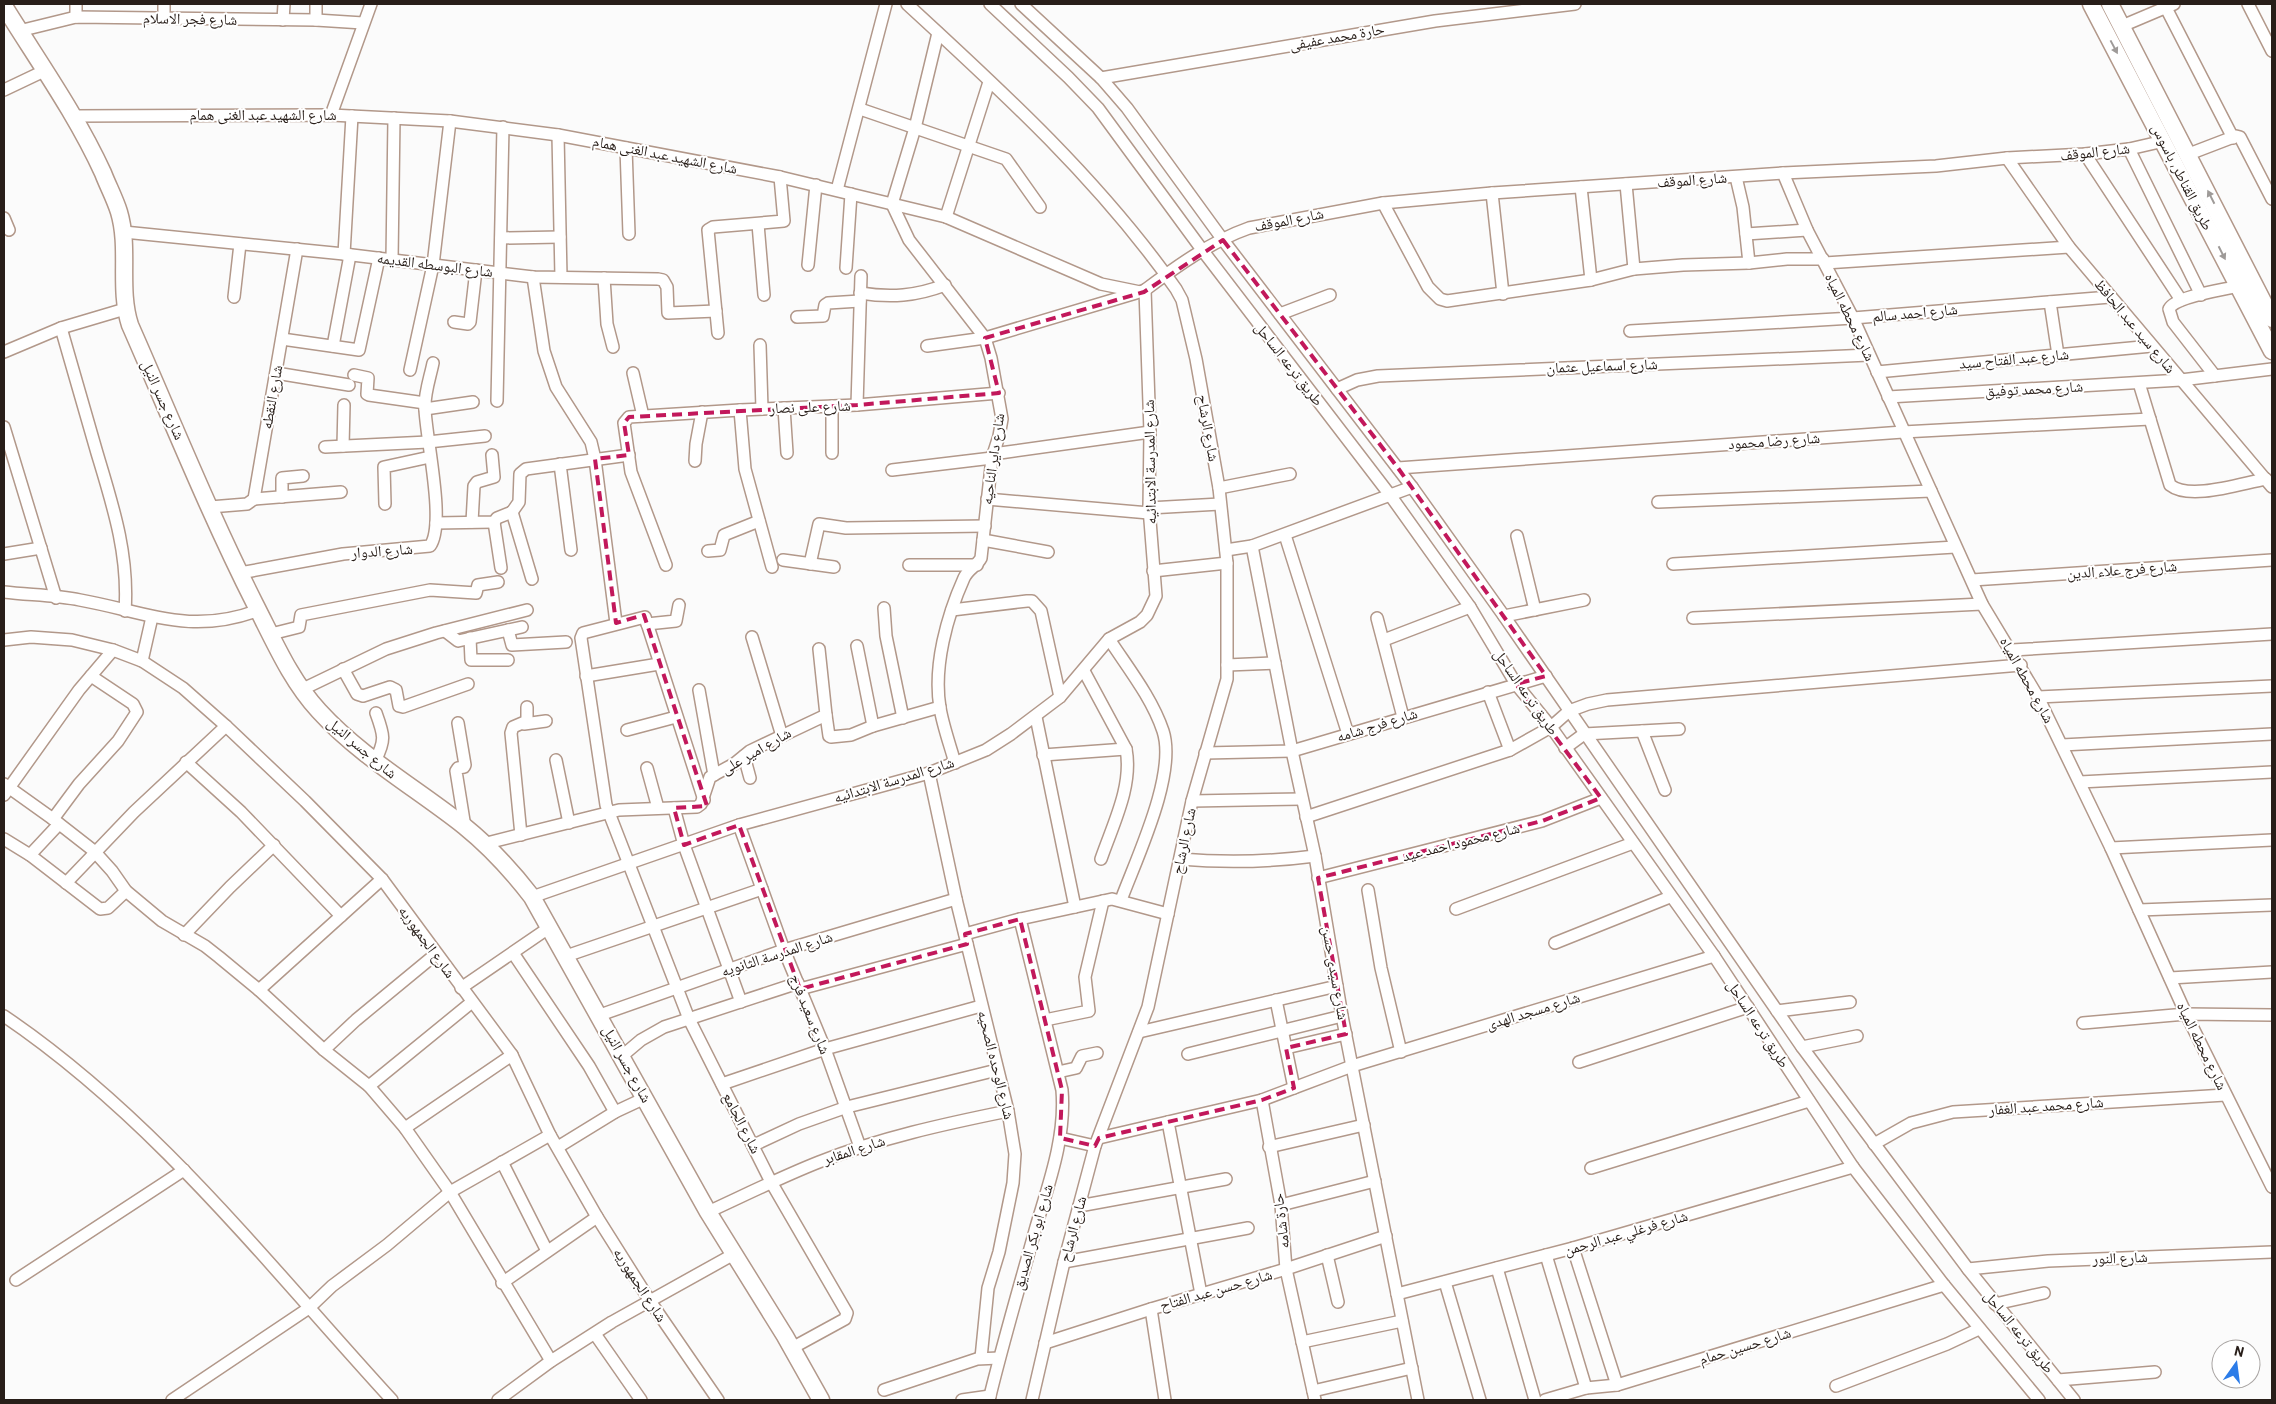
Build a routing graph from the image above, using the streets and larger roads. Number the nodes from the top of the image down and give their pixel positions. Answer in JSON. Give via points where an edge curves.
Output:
{"nodes":[{"id":1,"x":76,"y":4,"type":"edge"},
{"id":2,"x":164,"y":4,"type":"edge"},
{"id":3,"x":284,"y":4,"type":"edge"},
{"id":4,"x":316,"y":4,"type":"edge"},
{"id":5,"x":371,"y":4,"type":"edge"},
{"id":6,"x":886,"y":4,"type":"edge"},
{"id":7,"x":907,"y":4,"type":"edge"},
{"id":8,"x":990,"y":4,"type":"edge"},
{"id":9,"x":1021,"y":4,"type":"edge"},
{"id":10,"x":1575,"y":4,"type":"edge"},
{"id":11,"x":2091,"y":4,"type":"edge"},
{"id":12,"x":2110,"y":4,"type":"edge"},
{"id":13,"x":2248,"y":4,"type":"edge"},
{"id":14,"x":2168,"y":5,"type":"edge"},
{"id":15,"x":4,"y":6,"type":"edge"},
{"id":16,"x":76,"y":17,"type":"junction"},
{"id":17,"x":164,"y":18,"type":"junction"},
{"id":18,"x":283,"y":20,"type":"junction"},
{"id":19,"x":316,"y":20,"type":"junction"},
{"id":20,"x":363,"y":23,"type":"junction"},
{"id":21,"x":2122,"y":26,"type":"junction"},
{"id":22,"x":19,"y":30,"type":"junction"},
{"id":23,"x":938,"y":33,"type":"junction"},
{"id":24,"x":2272,"y":51,"type":"edge"},
{"id":25,"x":44,"y":71,"type":"junction"},
{"id":26,"x":1101,"y":78,"type":"junction"},
{"id":27,"x":989,"y":82,"type":"junction"},
{"id":28,"x":4,"y":90,"type":"edge"},
{"id":29,"x":860,"y":109,"type":"junction"},
{"id":30,"x":331,"y":115,"type":"junction"},
{"id":31,"x":74,"y":116,"type":"junction"},
{"id":32,"x":352,"y":116,"type":"junction"},
{"id":33,"x":394,"y":118,"type":"junction"},
{"id":34,"x":450,"y":121,"type":"junction"},
{"id":35,"x":503,"y":127,"type":"junction"},
{"id":36,"x":915,"y":128,"type":"junction"},
{"id":37,"x":558,"y":135,"type":"junction"},
{"id":38,"x":2233,"y":138,"type":"junction"},
{"id":39,"x":2164,"y":141,"type":"junction"},
{"id":40,"x":969,"y":146,"type":"junction"},
{"id":41,"x":626,"y":148,"type":"junction"},
{"id":42,"x":2128,"y":149,"type":"junction"},
{"id":43,"x":2086,"y":154,"type":"junction"},
{"id":44,"x":2189,"y":154,"type":"junction"},
{"id":45,"x":2007,"y":158,"type":"junction"},
{"id":46,"x":1783,"y":174,"type":"junction"},
{"id":47,"x":780,"y":177,"type":"junction"},
{"id":48,"x":1736,"y":177,"type":"junction"},
{"id":49,"x":1626,"y":184,"type":"junction"},
{"id":50,"x":816,"y":185,"type":"junction"},
{"id":51,"x":1581,"y":187,"type":"junction"},
{"id":52,"x":837,"y":190,"type":"junction"},
{"id":53,"x":1492,"y":193,"type":"junction"},
{"id":54,"x":851,"y":194,"type":"junction"},
{"id":55,"x":2272,"y":199,"type":"edge"},
{"id":56,"x":1383,"y":203,"type":"junction"},
{"id":57,"x":892,"y":204,"type":"junction"},
{"id":58,"x":1040,"y":207,"type":"dead end"},
{"id":59,"x":946,"y":217,"type":"junction"},
{"id":60,"x":4,"y":218,"type":"edge"},
{"id":61,"x":758,"y":224,"type":"junction"},
{"id":62,"x":9,"y":230,"type":"dead end"},
{"id":63,"x":1807,"y":230,"type":"junction"},
{"id":64,"x":124,"y":232,"type":"junction"},
{"id":65,"x":629,"y":234,"type":"dead end"},
{"id":66,"x":1746,"y":234,"type":"junction"},
{"id":67,"x":560,"y":237,"type":"junction"},
{"id":68,"x":501,"y":238,"type":"junction"},
{"id":69,"x":1223,"y":240,"type":"junction"},
{"id":70,"x":240,"y":244,"type":"junction"},
{"id":71,"x":2069,"y":247,"type":"junction"},
{"id":72,"x":297,"y":249,"type":"junction"},
{"id":73,"x":1203,"y":251,"type":"junction"},
{"id":74,"x":347,"y":254,"type":"junction"},
{"id":75,"x":379,"y":258,"type":"junction"},
{"id":76,"x":392,"y":260,"type":"junction"},
{"id":77,"x":1824,"y":261,"type":"junction"},
{"id":78,"x":1749,"y":263,"type":"junction"},
{"id":79,"x":433,"y":265,"type":"junction"},
{"id":80,"x":808,"y":265,"type":"dead end"},
{"id":81,"x":846,"y":268,"type":"dead end"},
{"id":82,"x":1634,"y":269,"type":"junction"},
{"id":83,"x":476,"y":270,"type":"junction"},
{"id":84,"x":500,"y":273,"type":"junction"},
{"id":85,"x":1166,"y":275,"type":"junction"},
{"id":86,"x":861,"y":276,"type":"dead end"},
{"id":87,"x":533,"y":277,"type":"junction"},
{"id":88,"x":561,"y":277,"type":"junction"},
{"id":89,"x":604,"y":278,"type":"junction"},
{"id":90,"x":1591,"y":280,"type":"junction"},
{"id":91,"x":946,"y":284,"type":"junction"},
{"id":92,"x":2239,"y":286,"type":"junction"},
{"id":93,"x":1143,"y":291,"type":"junction"},
{"id":94,"x":1503,"y":294,"type":"junction"},
{"id":95,"x":764,"y":295,"type":"dead end"},
{"id":96,"x":1330,"y":295,"type":"dead end"},
{"id":97,"x":2201,"y":295,"type":"junction"},
{"id":98,"x":234,"y":296,"type":"dead end"},
{"id":99,"x":860,"y":297,"type":"junction"},
{"id":100,"x":2110,"y":297,"type":"junction"},
{"id":101,"x":2181,"y":300,"type":"junction"},
{"id":102,"x":2050,"y":302,"type":"junction"},
{"id":103,"x":125,"y":309,"type":"junction"},
{"id":104,"x":716,"y":311,"type":"junction"},
{"id":105,"x":2271,"y":313,"type":"edge"},
{"id":106,"x":1280,"y":314,"type":"junction"},
{"id":107,"x":797,"y":317,"type":"dead end"},
{"id":108,"x":1853,"y":318,"type":"junction"},
{"id":109,"x":454,"y":322,"type":"dead end"},
{"id":110,"x":61,"y":328,"type":"junction"},
{"id":111,"x":1630,"y":331,"type":"dead end"},
{"id":112,"x":718,"y":333,"type":"dead end"},
{"id":113,"x":282,"y":338,"type":"junction"},
{"id":114,"x":985,"y":338,"type":"junction"},
{"id":115,"x":333,"y":346,"type":"junction"},
{"id":116,"x":760,"y":346,"type":"dead end"},
{"id":117,"x":928,"y":346,"type":"dead end"},
{"id":118,"x":2152,"y":346,"type":"junction"},
{"id":119,"x":613,"y":347,"type":"dead end"},
{"id":120,"x":2272,"y":351,"type":"edge"},
{"id":121,"x":4,"y":352,"type":"edge"},
{"id":122,"x":1869,"y":355,"type":"junction"},
{"id":123,"x":2058,"y":355,"type":"junction"},
{"id":124,"x":433,"y":363,"type":"dead end"},
{"id":125,"x":2272,"y":369,"type":"edge"},
{"id":126,"x":410,"y":370,"type":"dead end"},
{"id":127,"x":1877,"y":372,"type":"junction"},
{"id":128,"x":276,"y":373,"type":"junction"},
{"id":129,"x":633,"y":373,"type":"dead end"},
{"id":130,"x":2215,"y":376,"type":"junction"},
{"id":131,"x":2181,"y":380,"type":"junction"},
{"id":132,"x":2139,"y":383,"type":"junction"},
{"id":133,"x":1337,"y":389,"type":"junction"},
{"id":134,"x":999,"y":393,"type":"junction"},
{"id":135,"x":1888,"y":397,"type":"junction"},
{"id":136,"x":496,"y":401,"type":"dead end"},
{"id":137,"x":473,"y":402,"type":"dead end"},
{"id":138,"x":344,"y":405,"type":"dead end"},
{"id":139,"x":425,"y":406,"type":"junction"},
{"id":140,"x":832,"y":406,"type":"junction"},
{"id":141,"x":857,"y":406,"type":"junction"},
{"id":142,"x":784,"y":408,"type":"junction"},
{"id":143,"x":762,"y":409,"type":"junction"},
{"id":144,"x":740,"y":410,"type":"junction"},
{"id":145,"x":702,"y":412,"type":"junction"},
{"id":146,"x":643,"y":416,"type":"junction"},
{"id":147,"x":2150,"y":419,"type":"junction"},
{"id":148,"x":4,"y":427,"type":"edge"},
{"id":149,"x":1150,"y":432,"type":"junction"},
{"id":150,"x":1903,"y":432,"type":"junction"},
{"id":151,"x":485,"y":436,"type":"dead end"},
{"id":152,"x":428,"y":442,"type":"junction"},
{"id":153,"x":343,"y":446,"type":"junction"},
{"id":154,"x":326,"y":447,"type":"dead end"},
{"id":155,"x":787,"y":453,"type":"dead end"},
{"id":156,"x":832,"y":453,"type":"dead end"},
{"id":157,"x":492,"y":455,"type":"dead end"},
{"id":158,"x":629,"y":455,"type":"junction"},
{"id":159,"x":992,"y":456,"type":"junction"},
{"id":160,"x":430,"y":457,"type":"junction"},
{"id":161,"x":595,"y":458,"type":"junction"},
{"id":162,"x":695,"y":461,"type":"dead end"},
{"id":163,"x":560,"y":464,"type":"junction"},
{"id":164,"x":1398,"y":468,"type":"junction"},
{"id":165,"x":892,"y":470,"type":"dead end"},
{"id":166,"x":1290,"y":474,"type":"dead end"},
{"id":167,"x":303,"y":476,"type":"dead end"},
{"id":168,"x":2269,"y":483,"type":"edge"},
{"id":169,"x":1219,"y":488,"type":"junction"},
{"id":170,"x":1412,"y":488,"type":"junction"},
{"id":171,"x":341,"y":492,"type":"dead end"},
{"id":172,"x":1931,"y":492,"type":"junction"},
{"id":173,"x":1390,"y":495,"type":"junction"},
{"id":174,"x":282,"y":497,"type":"junction"},
{"id":175,"x":254,"y":499,"type":"junction"},
{"id":176,"x":988,"y":499,"type":"junction"},
{"id":177,"x":1658,"y":502,"type":"dead end"},
{"id":178,"x":385,"y":504,"type":"dead end"},
{"id":179,"x":1220,"y":504,"type":"junction"},
{"id":180,"x":210,"y":507,"type":"junction"},
{"id":181,"x":1149,"y":510,"type":"junction"},
{"id":182,"x":512,"y":512,"type":"junction"},
{"id":183,"x":759,"y":521,"type":"junction"},
{"id":184,"x":472,"y":522,"type":"junction"},
{"id":185,"x":494,"y":522,"type":"junction"},
{"id":186,"x":436,"y":523,"type":"junction"},
{"id":187,"x":985,"y":526,"type":"junction"},
{"id":188,"x":1285,"y":535,"type":"junction"},
{"id":189,"x":1517,"y":536,"type":"dead end"},
{"id":190,"x":983,"y":540,"type":"junction"},
{"id":191,"x":1252,"y":546,"type":"junction"},
{"id":192,"x":1955,"y":547,"type":"junction"},
{"id":193,"x":41,"y":548,"type":"junction"},
{"id":194,"x":571,"y":550,"type":"dead end"},
{"id":195,"x":1226,"y":550,"type":"junction"},
{"id":196,"x":708,"y":551,"type":"dead end"},
{"id":197,"x":1048,"y":552,"type":"dead end"},
{"id":198,"x":4,"y":554,"type":"edge"},
{"id":199,"x":783,"y":560,"type":"dead end"},
{"id":200,"x":2272,"y":560,"type":"edge"},
{"id":201,"x":810,"y":564,"type":"junction"},
{"id":202,"x":1227,"y":564,"type":"junction"},
{"id":203,"x":1673,"y":564,"type":"dead end"},
{"id":204,"x":666,"y":565,"type":"dead end"},
{"id":205,"x":909,"y":565,"type":"dead end"},
{"id":206,"x":977,"y":565,"type":"junction"},
{"id":207,"x":772,"y":567,"type":"dead end"},
{"id":208,"x":834,"y":567,"type":"dead end"},
{"id":209,"x":500,"y":568,"type":"dead end"},
{"id":210,"x":1153,"y":571,"type":"junction"},
{"id":211,"x":240,"y":573,"type":"junction"},
{"id":212,"x":532,"y":579,"type":"dead end"},
{"id":213,"x":1972,"y":580,"type":"junction"},
{"id":214,"x":498,"y":582,"type":"dead end"},
{"id":215,"x":4,"y":592,"type":"edge"},
{"id":216,"x":56,"y":598,"type":"junction"},
{"id":217,"x":1584,"y":600,"type":"dead end"},
{"id":218,"x":1982,"y":604,"type":"junction"},
{"id":219,"x":679,"y":605,"type":"dead end"},
{"id":220,"x":1470,"y":607,"type":"junction"},
{"id":221,"x":884,"y":608,"type":"dead end"},
{"id":222,"x":259,"y":610,"type":"junction"},
{"id":223,"x":527,"y":610,"type":"dead end"},
{"id":224,"x":952,"y":610,"type":"junction"},
{"id":225,"x":1536,"y":610,"type":"junction"},
{"id":226,"x":125,"y":611,"type":"junction"},
{"id":227,"x":1504,"y":616,"type":"junction"},
{"id":228,"x":152,"y":618,"type":"junction"},
{"id":229,"x":1377,"y":618,"type":"dead end"},
{"id":230,"x":1693,"y":618,"type":"dead end"},
{"id":231,"x":645,"y":620,"type":"junction"},
{"id":232,"x":616,"y":623,"type":"junction"},
{"id":233,"x":522,"y":627,"type":"dead end"},
{"id":234,"x":508,"y":630,"type":"junction"},
{"id":235,"x":445,"y":631,"type":"junction"},
{"id":236,"x":271,"y":634,"type":"junction"},
{"id":237,"x":2272,"y":634,"type":"edge"},
{"id":238,"x":752,"y":637,"type":"dead end"},
{"id":239,"x":470,"y":638,"type":"junction"},
{"id":240,"x":1109,"y":639,"type":"junction"},
{"id":241,"x":4,"y":640,"type":"edge"},
{"id":242,"x":1384,"y":640,"type":"junction"},
{"id":243,"x":566,"y":642,"type":"dead end"},
{"id":244,"x":856,"y":646,"type":"dead end"},
{"id":245,"x":820,"y":648,"type":"dead end"},
{"id":246,"x":113,"y":650,"type":"junction"},
{"id":247,"x":2012,"y":650,"type":"junction"},
{"id":248,"x":508,"y":660,"type":"dead end"},
{"id":249,"x":142,"y":661,"type":"junction"},
{"id":250,"x":1276,"y":663,"type":"junction"},
{"id":251,"x":660,"y":664,"type":"junction"},
{"id":252,"x":1227,"y":665,"type":"junction"},
{"id":253,"x":2021,"y":665,"type":"junction"},
{"id":254,"x":343,"y":669,"type":"junction"},
{"id":255,"x":1084,"y":671,"type":"junction"},
{"id":256,"x":91,"y":676,"type":"junction"},
{"id":257,"x":586,"y":676,"type":"junction"},
{"id":258,"x":1546,"y":676,"type":"junction"},
{"id":259,"x":468,"y":684,"type":"dead end"},
{"id":260,"x":1516,"y":684,"type":"junction"},
{"id":261,"x":2272,"y":686,"type":"edge"},
{"id":262,"x":303,"y":689,"type":"junction"},
{"id":263,"x":699,"y":690,"type":"dead end"},
{"id":264,"x":1488,"y":692,"type":"junction"},
{"id":265,"x":1060,"y":697,"type":"junction"},
{"id":266,"x":2038,"y":697,"type":"junction"},
{"id":267,"x":527,"y":706,"type":"dead end"},
{"id":268,"x":940,"y":707,"type":"junction"},
{"id":269,"x":1569,"y":711,"type":"junction"},
{"id":270,"x":376,"y":712,"type":"dead end"},
{"id":271,"x":826,"y":715,"type":"junction"},
{"id":272,"x":1036,"y":716,"type":"junction"},
{"id":273,"x":676,"y":717,"type":"junction"},
{"id":274,"x":1403,"y":717,"type":"junction"},
{"id":275,"x":903,"y":718,"type":"junction"},
{"id":276,"x":546,"y":722,"type":"dead end"},
{"id":277,"x":458,"y":723,"type":"dead end"},
{"id":278,"x":524,"y":724,"type":"junction"},
{"id":279,"x":226,"y":726,"type":"junction"},
{"id":280,"x":873,"y":726,"type":"junction"},
{"id":281,"x":1551,"y":727,"type":"junction"},
{"id":282,"x":1679,"y":728,"type":"dead end"},
{"id":283,"x":626,"y":730,"type":"dead end"},
{"id":284,"x":1642,"y":731,"type":"junction"},
{"id":285,"x":1348,"y":734,"type":"junction"},
{"id":286,"x":1584,"y":734,"type":"junction"},
{"id":287,"x":2272,"y":734,"type":"edge"},
{"id":288,"x":782,"y":736,"type":"junction"},
{"id":289,"x":2062,"y":745,"type":"junction"},
{"id":290,"x":1565,"y":748,"type":"junction"},
{"id":291,"x":1126,"y":749,"type":"junction"},
{"id":292,"x":1510,"y":750,"type":"junction"},
{"id":293,"x":1292,"y":751,"type":"junction"},
{"id":294,"x":1205,"y":754,"type":"junction"},
{"id":295,"x":744,"y":756,"type":"junction"},
{"id":296,"x":1043,"y":756,"type":"junction"},
{"id":297,"x":556,"y":760,"type":"dead end"},
{"id":298,"x":375,"y":761,"type":"junction"},
{"id":299,"x":186,"y":762,"type":"junction"},
{"id":300,"x":955,"y":763,"type":"junction"},
{"id":301,"x":647,"y":768,"type":"dead end"},
{"id":302,"x":2272,"y":772,"type":"edge"},
{"id":303,"x":928,"y":773,"type":"junction"},
{"id":304,"x":714,"y":776,"type":"junction"},
{"id":305,"x":750,"y":778,"type":"dead end"},
{"id":306,"x":2080,"y":782,"type":"junction"},
{"id":307,"x":5,"y":789,"type":"edge"},
{"id":308,"x":1665,"y":790,"type":"dead end"},
{"id":309,"x":1601,"y":798,"type":"junction"},
{"id":310,"x":1302,"y":799,"type":"junction"},
{"id":311,"x":704,"y":800,"type":"junction"},
{"id":312,"x":1192,"y":801,"type":"junction"},
{"id":313,"x":658,"y":808,"type":"junction"},
{"id":314,"x":674,"y":808,"type":"junction"},
{"id":315,"x":609,"y":812,"type":"junction"},
{"id":316,"x":1306,"y":817,"type":"junction"},
{"id":317,"x":56,"y":821,"type":"junction"},
{"id":318,"x":569,"y":823,"type":"junction"},
{"id":319,"x":740,"y":825,"type":"junction"},
{"id":320,"x":465,"y":827,"type":"junction"},
{"id":321,"x":521,"y":835,"type":"junction"},
{"id":322,"x":4,"y":839,"type":"edge"},
{"id":323,"x":2272,"y":840,"type":"edge"},
{"id":324,"x":483,"y":844,"type":"junction"},
{"id":325,"x":684,"y":844,"type":"junction"},
{"id":326,"x":1633,"y":844,"type":"junction"},
{"id":327,"x":274,"y":845,"type":"junction"},
{"id":328,"x":2111,"y":848,"type":"junction"},
{"id":329,"x":94,"y":852,"type":"junction"},
{"id":330,"x":30,"y":855,"type":"junction"},
{"id":331,"x":1315,"y":856,"type":"junction"},
{"id":332,"x":1180,"y":858,"type":"junction"},
{"id":333,"x":1101,"y":859,"type":"dead end"},
{"id":334,"x":630,"y":863,"type":"junction"},
{"id":335,"x":1318,"y":878,"type":"junction"},
{"id":336,"x":382,"y":879,"type":"junction"},
{"id":337,"x":66,"y":883,"type":"junction"},
{"id":338,"x":762,"y":889,"type":"junction"},
{"id":339,"x":1368,"y":890,"type":"dead end"},
{"id":340,"x":126,"y":891,"type":"junction"},
{"id":341,"x":532,"y":897,"type":"junction"},
{"id":342,"x":1670,"y":897,"type":"junction"},
{"id":343,"x":956,"y":899,"type":"junction"},
{"id":344,"x":1121,"y":900,"type":"junction"},
{"id":345,"x":1104,"y":901,"type":"junction"},
{"id":346,"x":2272,"y":904,"type":"edge"},
{"id":347,"x":1075,"y":907,"type":"junction"},
{"id":348,"x":707,"y":908,"type":"junction"},
{"id":349,"x":1456,"y":909,"type":"dead end"},
{"id":350,"x":2139,"y":910,"type":"junction"},
{"id":351,"x":1168,"y":914,"type":"junction"},
{"id":352,"x":341,"y":916,"type":"junction"},
{"id":353,"x":1020,"y":919,"type":"junction"},
{"id":354,"x":652,"y":925,"type":"junction"},
{"id":355,"x":550,"y":927,"type":"junction"},
{"id":356,"x":184,"y":935,"type":"junction"},
{"id":357,"x":966,"y":939,"type":"junction"},
{"id":358,"x":1556,"y":943,"type":"dead end"},
{"id":359,"x":784,"y":950,"type":"junction"},
{"id":360,"x":513,"y":953,"type":"junction"},
{"id":361,"x":436,"y":954,"type":"junction"},
{"id":362,"x":566,"y":956,"type":"junction"},
{"id":363,"x":1714,"y":956,"type":"junction"},
{"id":364,"x":728,"y":970,"type":"junction"},
{"id":365,"x":2272,"y":972,"type":"edge"},
{"id":366,"x":2170,"y":978,"type":"junction"},
{"id":367,"x":799,"y":986,"type":"junction"},
{"id":368,"x":1337,"y":986,"type":"junction"},
{"id":369,"x":461,"y":988,"type":"junction"},
{"id":370,"x":677,"y":988,"type":"junction"},
{"id":371,"x":259,"y":990,"type":"junction"},
{"id":372,"x":1276,"y":1000,"type":"junction"},
{"id":373,"x":472,"y":1002,"type":"junction"},
{"id":374,"x":740,"y":1002,"type":"junction"},
{"id":375,"x":1850,"y":1002,"type":"dead end"},
{"id":376,"x":981,"y":1006,"type":"junction"},
{"id":377,"x":1748,"y":1007,"type":"junction"},
{"id":378,"x":1777,"y":1011,"type":"junction"},
{"id":379,"x":2186,"y":1014,"type":"junction"},
{"id":380,"x":600,"y":1015,"type":"junction"},
{"id":381,"x":2272,"y":1015,"type":"edge"},
{"id":382,"x":4,"y":1016,"type":"edge"},
{"id":383,"x":1342,"y":1016,"type":"junction"},
{"id":384,"x":689,"y":1019,"type":"junction"},
{"id":385,"x":1045,"y":1020,"type":"junction"},
{"id":386,"x":2084,"y":1023,"type":"dead end"},
{"id":387,"x":1283,"y":1031,"type":"junction"},
{"id":388,"x":1139,"y":1032,"type":"junction"},
{"id":389,"x":1346,"y":1034,"type":"junction"},
{"id":390,"x":1857,"y":1036,"type":"dead end"},
{"id":391,"x":1802,"y":1047,"type":"junction"},
{"id":392,"x":825,"y":1048,"type":"junction"},
{"id":393,"x":1286,"y":1048,"type":"junction"},
{"id":394,"x":324,"y":1050,"type":"junction"},
{"id":395,"x":1401,"y":1052,"type":"junction"},
{"id":396,"x":1097,"y":1053,"type":"dead end"},
{"id":397,"x":1188,"y":1054,"type":"dead end"},
{"id":398,"x":512,"y":1055,"type":"junction"},
{"id":399,"x":622,"y":1056,"type":"junction"},
{"id":400,"x":1579,"y":1062,"type":"dead end"},
{"id":401,"x":1352,"y":1066,"type":"junction"},
{"id":402,"x":998,"y":1070,"type":"junction"},
{"id":403,"x":1058,"y":1072,"type":"junction"},
{"id":404,"x":722,"y":1084,"type":"junction"},
{"id":405,"x":369,"y":1086,"type":"junction"},
{"id":406,"x":1294,"y":1088,"type":"junction"},
{"id":407,"x":2226,"y":1095,"type":"junction"},
{"id":408,"x":645,"y":1098,"type":"junction"},
{"id":409,"x":1262,"y":1100,"type":"junction"},
{"id":410,"x":1809,"y":1101,"type":"junction"},
{"id":411,"x":847,"y":1107,"type":"junction"},
{"id":412,"x":1008,"y":1111,"type":"junction"},
{"id":413,"x":615,"y":1112,"type":"junction"},
{"id":414,"x":1168,"y":1122,"type":"junction"},
{"id":415,"x":1364,"y":1125,"type":"junction"},
{"id":416,"x":406,"y":1128,"type":"junction"},
{"id":417,"x":550,"y":1134,"type":"junction"},
{"id":418,"x":1060,"y":1138,"type":"junction"},
{"id":419,"x":1097,"y":1142,"type":"junction"},
{"id":420,"x":1874,"y":1144,"type":"junction"},
{"id":421,"x":754,"y":1145,"type":"junction"},
{"id":422,"x":558,"y":1147,"type":"junction"},
{"id":423,"x":860,"y":1147,"type":"junction"},
{"id":424,"x":1269,"y":1147,"type":"junction"},
{"id":425,"x":502,"y":1162,"type":"junction"},
{"id":426,"x":1853,"y":1167,"type":"junction"},
{"id":427,"x":1591,"y":1168,"type":"dead end"},
{"id":428,"x":184,"y":1170,"type":"junction"},
{"id":429,"x":1226,"y":1179,"type":"dead end"},
{"id":430,"x":1376,"y":1181,"type":"junction"},
{"id":431,"x":771,"y":1182,"type":"junction"},
{"id":432,"x":2272,"y":1187,"type":"edge"},
{"id":433,"x":1181,"y":1189,"type":"junction"},
{"id":434,"x":450,"y":1192,"type":"junction"},
{"id":435,"x":1281,"y":1205,"type":"junction"},
{"id":436,"x":1079,"y":1206,"type":"junction"},
{"id":437,"x":708,"y":1212,"type":"junction"},
{"id":438,"x":597,"y":1217,"type":"junction"},
{"id":439,"x":1248,"y":1228,"type":"dead end"},
{"id":440,"x":1386,"y":1236,"type":"junction"},
{"id":441,"x":1191,"y":1239,"type":"junction"},
{"id":442,"x":1573,"y":1248,"type":"junction"},
{"id":443,"x":547,"y":1251,"type":"junction"},
{"id":444,"x":2272,"y":1252,"type":"edge"},
{"id":445,"x":734,"y":1254,"type":"junction"},
{"id":446,"x":1328,"y":1255,"type":"junction"},
{"id":447,"x":1546,"y":1255,"type":"junction"},
{"id":448,"x":1064,"y":1262,"type":"junction"},
{"id":449,"x":1497,"y":1268,"type":"junction"},
{"id":450,"x":1286,"y":1269,"type":"junction"},
{"id":451,"x":1968,"y":1269,"type":"junction"},
{"id":452,"x":16,"y":1280,"type":"dead end"},
{"id":453,"x":502,"y":1282,"type":"junction"},
{"id":454,"x":1445,"y":1282,"type":"junction"},
{"id":455,"x":1944,"y":1285,"type":"junction"},
{"id":456,"x":2044,"y":1293,"type":"dead end"},
{"id":457,"x":1201,"y":1294,"type":"junction"},
{"id":458,"x":1397,"y":1294,"type":"junction"},
{"id":459,"x":650,"y":1301,"type":"junction"},
{"id":460,"x":1338,"y":1302,"type":"dead end"},
{"id":461,"x":1995,"y":1304,"type":"junction"},
{"id":462,"x":309,"y":1308,"type":"junction"},
{"id":463,"x":1151,"y":1309,"type":"junction"},
{"id":464,"x":1402,"y":1321,"type":"junction"},
{"id":465,"x":1979,"y":1329,"type":"junction"},
{"id":466,"x":594,"y":1334,"type":"junction"},
{"id":467,"x":1302,"y":1342,"type":"junction"},
{"id":468,"x":1045,"y":1343,"type":"junction"},
{"id":469,"x":792,"y":1348,"type":"junction"},
{"id":470,"x":981,"y":1358,"type":"junction"},
{"id":471,"x":999,"y":1358,"type":"junction"},
{"id":472,"x":551,"y":1361,"type":"junction"},
{"id":473,"x":1412,"y":1368,"type":"junction"},
{"id":474,"x":2155,"y":1372,"type":"dead end"},
{"id":475,"x":2058,"y":1380,"type":"junction"},
{"id":476,"x":1617,"y":1385,"type":"junction"},
{"id":477,"x":1836,"y":1386,"type":"dead end"},
{"id":478,"x":1586,"y":1388,"type":"junction"},
{"id":479,"x":884,"y":1390,"type":"dead end"},
{"id":480,"x":1314,"y":1396,"type":"edge"},
{"id":481,"x":990,"y":1398,"type":"edge"},
{"id":482,"x":172,"y":1400,"type":"edge"},
{"id":483,"x":392,"y":1400,"type":"edge"},
{"id":484,"x":498,"y":1400,"type":"edge"},
{"id":485,"x":641,"y":1400,"type":"edge"},
{"id":486,"x":718,"y":1400,"type":"edge"},
{"id":487,"x":821,"y":1400,"type":"edge"},
{"id":488,"x":962,"y":1400,"type":"edge"},
{"id":489,"x":1032,"y":1400,"type":"edge"},
{"id":490,"x":1165,"y":1400,"type":"edge"},
{"id":491,"x":1418,"y":1400,"type":"edge"},
{"id":492,"x":1480,"y":1400,"type":"edge"},
{"id":493,"x":1535,"y":1400,"type":"edge"},
{"id":494,"x":1545,"y":1400,"type":"edge"},
{"id":495,"x":2039,"y":1400,"type":"edge"},
{"id":496,"x":2074,"y":1400,"type":"edge"}],
"edges":[{"from":1,"to":16,"type":"street"},
{"from":2,"to":17,"type":"street"},
{"from":3,"to":18,"type":"street"},
{"from":4,"to":19,"type":"street"},
{"from":5,"to":20,"type":"street"},
{"from":6,"to":29,"type":"street"},
{"from":7,"to":23,"type":"street","name":"شارع الرشاح"},
{"from":8,"to":73,"type":"street","name":"طريق ترعه الساحل","via":[[1098,108]]},
{"from":9,"to":26,"type":"street","name":"طريق ترعه الساحل"},
{"from":10,"to":26,"type":"street","name":"حارة محمد عفيفى","via":[[1434,21]]},
{"from":11,"to":39,"type":"street","name":"طريق القناطر, باسوس","one_way":true},
{"from":12,"to":21,"type":"street","name":"طريق القناطر, باسوس"},
{"from":13,"to":24,"type":"street"},
{"from":14,"to":21,"type":"street"},
{"from":14,"to":38,"type":"street"},
{"from":15,"to":22,"type":"street","name":"شارع جسر النيل"},
{"from":16,"to":17,"type":"street","name":"شارع فجر الاسلام"},
{"from":16,"to":22,"type":"street","name":"شارع فجر الاسلام"},
{"from":17,"to":18,"type":"street","name":"شارع فجر الاسلام"},
{"from":18,"to":19,"type":"street","name":"شارع فجر الاسلام"},
{"from":19,"to":20,"type":"street","name":"شارع فجر الاسلام"},
{"from":20,"to":30,"type":"street"},
{"from":21,"to":44,"type":"street","name":"طريق القناطر, باسوس"},
{"from":22,"to":25,"type":"street","name":"شارع جسر النيل"},
{"from":23,"to":27,"type":"street","name":"شارع الرشاح"},
{"from":23,"to":36,"type":"street"},
{"from":25,"to":28,"type":"street"},
{"from":25,"to":31,"type":"street","name":"شارع جسر النيل"},
{"from":26,"to":69,"type":"street","name":"طريق ترعه الساحل","via":[[1127,108]]},
{"from":27,"to":40,"type":"street"},
{"from":27,"to":85,"type":"street","name":"شارع الرشاح","via":[[1083,173]]},
{"from":29,"to":36,"type":"street"},
{"from":29,"to":52,"type":"street"},
{"from":30,"to":31,"type":"street","name":"شارع الشهيد عبد الغنى همام"},
{"from":30,"to":32,"type":"street","name":"شارع الشهيد عبد الغنى همام"},
{"from":31,"to":64,"type":"street","name":"شارع جسر النيل","via":[[119,209]]},
{"from":32,"to":33,"type":"street","name":"شارع الشهيد عبد الغنى همام"},
{"from":32,"to":74,"type":"street"},
{"from":33,"to":34,"type":"street","name":"شارع الشهيد عبد الغنى همام"},
{"from":33,"to":76,"type":"street"},
{"from":34,"to":35,"type":"street","name":"شارع الشهيد عبد الغنى همام"},
{"from":34,"to":79,"type":"street"},
{"from":35,"to":37,"type":"street","name":"شارع الشهيد عبد الغنى همام"},
{"from":35,"to":68,"type":"street"},
{"from":36,"to":40,"type":"street"},
{"from":36,"to":57,"type":"street"},
{"from":37,"to":41,"type":"street","name":"شارع الشهيد عبد الغنى همام"},
{"from":37,"to":67,"type":"street"},
{"from":38,"to":44,"type":"street"},
{"from":38,"to":55,"type":"street","via":[[2240,137]]},
{"from":39,"to":42,"type":"street","name":"شارع الموقف"},
{"from":39,"to":92,"type":"street","name":"طريق القناطر, باسوس","one_way":true},
{"from":40,"to":58,"type":"street","via":[[1010,162]]},
{"from":40,"to":59,"type":"street"},
{"from":41,"to":47,"type":"street","name":"شارع الشهيد عبد الغنى همام"},
{"from":41,"to":65,"type":"street"},
{"from":42,"to":43,"type":"street","name":"شارع الموقف"},
{"from":42,"to":97,"type":"street"},
{"from":43,"to":45,"type":"street","name":"شارع الموقف"},
{"from":43,"to":101,"type":"street"},
{"from":105,"to":44,"type":"street","name":"طريق القناطر, باسوس","one_way":true},
{"from":45,"to":46,"type":"street","name":"شارع الموقف","via":[[1936,166]]},
{"from":45,"to":71,"type":"street","name":"شارع سيد عبد الحافظ"},
{"from":46,"to":48,"type":"street","name":"شارع الموقف"},
{"from":46,"to":63,"type":"street","name":"شارع محطه المياه"},
{"from":47,"to":50,"type":"street","name":"شارع الشهيد عبد الغنى همام"},
{"from":47,"to":61,"type":"street","via":[[785,220]]},
{"from":48,"to":49,"type":"street","name":"شارع الموقف"},
{"from":48,"to":66,"type":"street"},
{"from":49,"to":51,"type":"street","name":"شارع الموقف"},
{"from":49,"to":82,"type":"street"},
{"from":50,"to":52,"type":"street","name":"شارع الشهيد عبد الغنى همام"},
{"from":50,"to":80,"type":"street"},
{"from":51,"to":53,"type":"street","name":"شارع الموقف"},
{"from":51,"to":90,"type":"street"},
{"from":52,"to":54,"type":"street","name":"شارع الشهيد عبد الغنى همام"},
{"from":53,"to":56,"type":"street","name":"شارع الموقف"},
{"from":53,"to":94,"type":"street"},
{"from":54,"to":57,"type":"street","name":"شارع الشهيد عبد الغنى همام"},
{"from":54,"to":81,"type":"street"},
{"from":56,"to":69,"type":"street","name":"شارع الموقف","via":[[1249,228]]},
{"from":56,"to":94,"type":"street","via":[[1428,287],[1440,299],[1447,301]]},
{"from":57,"to":59,"type":"street","name":"شارع الشهيد عبد الغنى همام"},
{"from":57,"to":91,"type":"street","name":"شارع داير الناحيه","via":[[909,240]]},
{"from":59,"to":93,"type":"street","name":"شارع الشهيد عبد الغنى همام","via":[[1101,284]]},
{"from":60,"to":62,"type":"street"},
{"from":61,"to":95,"type":"street"},
{"from":61,"to":104,"type":"street","via":[[708,230]]},
{"from":63,"to":66,"type":"street"},
{"from":63,"to":77,"type":"street","name":"شارع محطه المياه"},
{"from":64,"to":70,"type":"street","name":"شارع البوسطه القديمه"},
{"from":64,"to":103,"type":"street","name":"شارع جسر النيل"},
{"from":66,"to":78,"type":"street"},
{"from":67,"to":68,"type":"street"},
{"from":67,"to":88,"type":"street"},
{"from":68,"to":84,"type":"street"},
{"from":69,"to":73,"type":"street"},
{"from":69,"to":106,"type":"street","name":"طريق ترعه الساحل"},
{"from":70,"to":72,"type":"street","name":"شارع البوسطه القديمه"},
{"from":70,"to":98,"type":"street"},
{"from":71,"to":77,"type":"street"},
{"from":71,"to":100,"type":"street","name":"شارع سيد عبد الحافظ"},
{"from":72,"to":74,"type":"street","name":"شارع البوسطه القديمه"},
{"from":72,"to":113,"type":"street","name":"شارع النقطه"},
{"from":73,"to":85,"type":"street"},
{"from":73,"to":173,"type":"street","name":"طريق ترعه الساحل"},
{"from":74,"to":75,"type":"street","name":"شارع البوسطه القديمه"},
{"from":74,"to":115,"type":"street"},
{"from":75,"to":76,"type":"street","name":"شارع البوسطه القديمه"},
{"from":75,"to":115,"type":"street","via":[[359,350]]},
{"from":76,"to":79,"type":"street","name":"شارع البوسطه القديمه"},
{"from":77,"to":78,"type":"street","via":[[1787,258]]},
{"from":77,"to":108,"type":"street","name":"شارع محطه المياه"},
{"from":78,"to":82,"type":"street"},
{"from":79,"to":83,"type":"street","name":"شارع البوسطه القديمه"},
{"from":79,"to":126,"type":"street"},
{"from":82,"to":90,"type":"street"},
{"from":83,"to":84,"type":"street","name":"شارع البوسطه القديمه"},
{"from":83,"to":109,"type":"street","via":[[470,322]]},
{"from":84,"to":87,"type":"street","name":"شارع البوسطه القديمه"},
{"from":84,"to":136,"type":"street"},
{"from":85,"to":93,"type":"street"},
{"from":85,"to":169,"type":"street","name":"شارع الرشاح","via":[[1182,300]]},
{"from":86,"to":99,"type":"street"},
{"from":87,"to":88,"type":"street","name":"شارع البوسطه القديمه"},
{"from":87,"to":161,"type":"street","via":[[544,351],[556,386],[591,442]]},
{"from":88,"to":89,"type":"street","name":"شارع البوسطه القديمه"},
{"from":89,"to":104,"type":"street","name":"شارع البوسطه القديمه","via":[[663,280],[667,288],[668,314]]},
{"from":89,"to":119,"type":"street","via":[[607,324]]},
{"from":90,"to":94,"type":"street"},
{"from":91,"to":99,"type":"street","via":[[904,297]]},
{"from":91,"to":114,"type":"street","name":"شارع داير الناحيه"},
{"from":92,"to":97,"type":"street"},
{"from":92,"to":120,"type":"street","name":"طريق القناطر, باسوس"},
{"from":93,"to":114,"type":"street"},
{"from":93,"to":149,"type":"street","name":"شارع المدرسة الابتدائيه"},
{"from":96,"to":106,"type":"street","name":"طريق ترعه الساحل"},
{"from":97,"to":101,"type":"street"},
{"from":99,"to":107,"type":"street","via":[[827,304],[823,316]]},
{"from":99,"to":141,"type":"street"},
{"from":100,"to":102,"type":"street","name":"شارع احمد سالم"},
{"from":100,"to":118,"type":"street","name":"شارع سيد عبد الحافظ"},
{"from":101,"to":130,"type":"street","via":[[2170,307],[2170,316]]},
{"from":102,"to":108,"type":"street","name":"شارع احمد سالم"},
{"from":102,"to":123,"type":"street"},
{"from":103,"to":110,"type":"street"},
{"from":103,"to":180,"type":"street","name":"شارع جسر النيل"},
{"from":104,"to":112,"type":"street"},
{"from":106,"to":133,"type":"street","name":"طريق ترعه الساحل"},
{"from":108,"to":111,"type":"street","name":"شارع احمد سالم"},
{"from":108,"to":122,"type":"street","name":"شارع محطه المياه"},
{"from":110,"to":121,"type":"street"},
{"from":110,"to":226,"type":"street","via":[[112,502],[127,583]]},
{"from":113,"to":115,"type":"street"},
{"from":113,"to":128,"type":"street","name":"شارع النقطه"},
{"from":114,"to":117,"type":"street"},
{"from":114,"to":134,"type":"street","name":"شارع داير الناحيه"},
{"from":116,"to":143,"type":"street"},
{"from":118,"to":123,"type":"street","name":"شارع عبد الفتاح سيد"},
{"from":118,"to":131,"type":"street","name":"شارع سيد عبد الحافظ"},
{"from":122,"to":127,"type":"street","name":"شارع محطه المياه"},
{"from":122,"to":133,"type":"street","name":"شارع اسماعيل عثمان","via":[[1378,376],[1357,380]]},
{"from":123,"to":127,"type":"street","name":"شارع عبد الفتاح سيد"},
{"from":124,"to":139,"type":"street","name":"شارع الدوار"},
{"from":125,"to":130,"type":"street","name":"شارع محمد توفيق"},
{"from":127,"to":135,"type":"street","name":"شارع محطه المياه"},
{"from":128,"to":139,"type":"street","via":[[351,380],[368,378],[369,395]]},
{"from":128,"to":175,"type":"street","name":"شارع النقطه"},
{"from":129,"to":146,"type":"street"},
{"from":130,"to":131,"type":"street","name":"شارع محمد توفيق"},
{"from":131,"to":132,"type":"street","name":"شارع محمد توفيق"},
{"from":131,"to":168,"type":"street","name":"شارع سيد عبد الحافظ"},
{"from":132,"to":135,"type":"street","name":"شارع محمد توفيق"},
{"from":132,"to":147,"type":"street"},
{"from":133,"to":164,"type":"street","name":"طريق ترعه الساحل"},
{"from":134,"to":141,"type":"street","name":"شارع على نصار"},
{"from":134,"to":159,"type":"street","name":"شارع داير الناحيه","via":[[1002,419]]},
{"from":135,"to":150,"type":"street","name":"شارع محطه المياه"},
{"from":137,"to":139,"type":"street"},
{"from":138,"to":153,"type":"street"},
{"from":139,"to":152,"type":"street","name":"شارع الدوار"},
{"from":140,"to":141,"type":"street","name":"شارع على نصار"},
{"from":140,"to":142,"type":"street","name":"شارع على نصار"},
{"from":140,"to":156,"type":"street"},
{"from":142,"to":143,"type":"street","name":"شارع على نصار"},
{"from":142,"to":155,"type":"street"},
{"from":143,"to":144,"type":"street","name":"شارع على نصار"},
{"from":144,"to":145,"type":"street","name":"شارع على نصار"},
{"from":144,"to":183,"type":"street","via":[[745,469]]},
{"from":145,"to":146,"type":"street","name":"شارع على نصار"},
{"from":145,"to":162,"type":"street"},
{"from":146,"to":158,"type":"street","name":"شارع على نصار","via":[[629,417],[624,423]]},
{"from":147,"to":150,"type":"street","name":"شارع رضا محمود"},
{"from":147,"to":168,"type":"street","via":[[2170,485],[2175,488],[2186,492]]},
{"from":148,"to":193,"type":"street"},
{"from":149,"to":159,"type":"street"},
{"from":149,"to":181,"type":"street","name":"شارع المدرسة الابتدائيه"},
{"from":150,"to":164,"type":"street","name":"شارع رضا محمود"},
{"from":150,"to":172,"type":"street","name":"شارع محطه المياه"},
{"from":151,"to":152,"type":"street"},
{"from":152,"to":153,"type":"street"},
{"from":152,"to":160,"type":"street","name":"شارع الدوار"},
{"from":153,"to":154,"type":"street"},
{"from":157,"to":184,"type":"street","via":[[494,477],[474,486]]},
{"from":158,"to":161,"type":"street"},
{"from":158,"to":204,"type":"street","via":[[631,472]]},
{"from":159,"to":165,"type":"street"},
{"from":159,"to":176,"type":"street","name":"شارع داير الناحيه"},
{"from":160,"to":178,"type":"street","via":[[388,464],[383,468]]},
{"from":160,"to":186,"type":"street","name":"شارع الدوار"},
{"from":161,"to":163,"type":"street"},
{"from":161,"to":232,"type":"street"},
{"from":163,"to":182,"type":"street","via":[[522,472],[519,502]]},
{"from":163,"to":194,"type":"street"},
{"from":164,"to":170,"type":"street","name":"طريق ترعه الساحل"},
{"from":166,"to":169,"type":"street"},
{"from":167,"to":174,"type":"street","via":[[282,478]]},
{"from":169,"to":179,"type":"street","name":"شارع الرشاح"},
{"from":170,"to":173,"type":"street"},
{"from":170,"to":227,"type":"street","name":"طريق ترعه الساحل"},
{"from":171,"to":174,"type":"street"},
{"from":172,"to":177,"type":"street"},
{"from":172,"to":192,"type":"street","name":"شارع محطه المياه"},
{"from":173,"to":188,"type":"street"},
{"from":173,"to":220,"type":"street","name":"طريق ترعه الساحل"},
{"from":174,"to":175,"type":"street"},
{"from":175,"to":180,"type":"street","via":[[247,504]]},
{"from":176,"to":181,"type":"street"},
{"from":176,"to":187,"type":"street","name":"شارع داير الناحيه"},
{"from":179,"to":181,"type":"street"},
{"from":179,"to":195,"type":"street","name":"شارع الرشاح"},
{"from":180,"to":211,"type":"street","name":"شارع جسر النيل"},
{"from":181,"to":210,"type":"street","name":"شارع المدرسة الابتدائيه"},
{"from":182,"to":185,"type":"street"},
{"from":182,"to":212,"type":"street"},
{"from":183,"to":196,"type":"street","via":[[724,535],[720,550]]},
{"from":183,"to":207,"type":"street"},
{"from":184,"to":185,"type":"street"},
{"from":184,"to":186,"type":"street"},
{"from":185,"to":209,"type":"street"},
{"from":186,"to":211,"type":"street","name":"شارع الدوار","via":[[432,544],[427,548],[370,550]]},
{"from":187,"to":190,"type":"street","name":"شارع داير الناحيه"},
{"from":187,"to":201,"type":"street","via":[[846,528],[819,524]]},
{"from":188,"to":191,"type":"street"},
{"from":188,"to":285,"type":"street"},
{"from":189,"to":225,"type":"street"},
{"from":190,"to":197,"type":"street"},
{"from":190,"to":206,"type":"street","name":"شارع داير الناحيه"},
{"from":191,"to":195,"type":"street"},
{"from":191,"to":250,"type":"street","name":"شارع سيدى حسن"},
{"from":192,"to":203,"type":"street"},
{"from":192,"to":213,"type":"street","name":"شارع محطه المياه"},
{"from":193,"to":198,"type":"street"},
{"from":193,"to":216,"type":"street"},
{"from":195,"to":202,"type":"street","name":"شارع الرشاح"},
{"from":199,"to":201,"type":"street"},
{"from":200,"to":213,"type":"street","name":"شارع فرج علاء الدين"},
{"from":201,"to":208,"type":"street"},
{"from":202,"to":210,"type":"street"},
{"from":202,"to":252,"type":"street","name":"شارع الرشاح"},
{"from":205,"to":206,"type":"street"},
{"from":206,"to":224,"type":"street","name":"شارع داير الناحيه","via":[[965,576]]},
{"from":210,"to":240,"type":"street","name":"شارع المدرسة الابتدائيه","via":[[1156,596],[1147,615]]},
{"from":211,"to":222,"type":"street","name":"شارع جسر النيل"},
{"from":213,"to":218,"type":"street","name":"شارع محطه المياه"},
{"from":214,"to":236,"type":"street","via":[[478,585],[476,593],[430,590],[301,615],[299,627]]},
{"from":215,"to":216,"type":"street"},
{"from":216,"to":226,"type":"street","via":[[78,599]]},
{"from":217,"to":225,"type":"street"},
{"from":218,"to":230,"type":"street"},
{"from":218,"to":247,"type":"street","name":"شارع محطه المياه"},
{"from":219,"to":231,"type":"street","via":[[676,622]]},
{"from":220,"to":242,"type":"street"},
{"from":220,"to":260,"type":"street","name":"طريق ترعه الساحل"},
{"from":221,"to":275,"type":"street","via":[[886,636]]},
{"from":222,"to":228,"type":"street","via":[[213,622]]},
{"from":222,"to":236,"type":"street","name":"شارع جسر النيل"},
{"from":223,"to":235,"type":"street"},
{"from":224,"to":265,"type":"street","via":[[1027,601],[1038,605]]},
{"from":224,"to":268,"type":"street","name":"شارع داير الناحيه","via":[[939,670]]},
{"from":225,"to":227,"type":"street"},
{"from":226,"to":228,"type":"street"},
{"from":227,"to":258,"type":"street","name":"طريق ترعه الساحل"},
{"from":228,"to":249,"type":"street"},
{"from":229,"to":242,"type":"street"},
{"from":231,"to":232,"type":"street"},
{"from":231,"to":251,"type":"street"},
{"from":232,"to":257,"type":"street","via":[[584,633],[581,638]]},
{"from":233,"to":234,"type":"street"},
{"from":234,"to":239,"type":"street"},
{"from":234,"to":243,"type":"street","via":[[512,645]]},
{"from":235,"to":239,"type":"street","via":[[458,641]]},
{"from":235,"to":254,"type":"street","via":[[386,648]]},
{"from":236,"to":262,"type":"street","name":"شارع جسر النيل"},
{"from":237,"to":247,"type":"street"},
{"from":238,"to":288,"type":"street"},
{"from":239,"to":248,"type":"street","via":[[471,660]]},
{"from":240,"to":255,"type":"street","name":"شارع المدرسة الابتدائيه"},
{"from":240,"to":344,"type":"street","via":[[1145,693],[1163,731],[1167,756],[1160,794]]},
{"from":241,"to":246,"type":"street","name":"شارع الجمهوريه","via":[[52,637]]},
{"from":242,"to":274,"type":"street"},
{"from":244,"to":280,"type":"street"},
{"from":245,"to":271,"type":"street"},
{"from":246,"to":249,"type":"street","name":"شارع الجمهوريه"},
{"from":246,"to":256,"type":"street"},
{"from":247,"to":253,"type":"street","name":"شارع محطه المياه"},
{"from":249,"to":279,"type":"street","name":"شارع الجمهوريه","via":[[184,688]]},
{"from":250,"to":252,"type":"street"},
{"from":250,"to":293,"type":"street","name":"شارع سيدى حسن"},
{"from":251,"to":257,"type":"street"},
{"from":251,"to":273,"type":"street"},
{"from":252,"to":294,"type":"street","name":"شارع الرشاح","via":[[1222,699]]},
{"from":253,"to":266,"type":"street","name":"شارع محطه المياه"},
{"from":253,"to":269,"type":"street","via":[[1607,700]]},
{"from":254,"to":259,"type":"street","via":[[357,694],[363,696],[390,687],[396,690],[399,706],[403,707]]},
{"from":254,"to":262,"type":"street"},
{"from":255,"to":265,"type":"street","name":"شارع المدرسة الابتدائيه"},
{"from":255,"to":291,"type":"street"},
{"from":256,"to":307,"type":"street"},
{"from":256,"to":317,"type":"street","via":[[133,704],[137,712],[121,736],[78,784]]},
{"from":257,"to":315,"type":"street"},
{"from":258,"to":260,"type":"street","name":"شارع فرج شامه"},
{"from":258,"to":269,"type":"street","name":"طريق ترعه الساحل"},
{"from":260,"to":264,"type":"street","name":"شارع فرج شامه"},
{"from":260,"to":281,"type":"street","name":"طريق ترعه الساحل"},
{"from":261,"to":266,"type":"street"},
{"from":262,"to":298,"type":"street","name":"شارع جسر النيل","via":[[336,729]]},
{"from":263,"to":304,"type":"street"},
{"from":264,"to":274,"type":"street","name":"شارع فرج شامه"},
{"from":264,"to":292,"type":"street"},
{"from":265,"to":272,"type":"street","name":"شارع المدرسة الابتدائيه"},
{"from":266,"to":289,"type":"street","name":"شارع محطه المياه"},
{"from":267,"to":278,"type":"street"},
{"from":268,"to":275,"type":"street"},
{"from":268,"to":300,"type":"street","name":"شارع داير الناحيه"},
{"from":269,"to":281,"type":"street"},
{"from":269,"to":286,"type":"street","name":"طريق ترعه الساحل"},
{"from":270,"to":298,"type":"street","via":[[384,739]]},
{"from":271,"to":280,"type":"street","via":[[831,737],[852,735]]},
{"from":271,"to":288,"type":"street","name":"شارع امير على"},
{"from":272,"to":296,"type":"street"},
{"from":272,"to":300,"type":"street","name":"شارع المدرسة الابتدائيه","via":[[986,750]]},
{"from":273,"to":283,"type":"street"},
{"from":273,"to":311,"type":"street"},
{"from":274,"to":285,"type":"street","name":"شارع فرج شامه"},
{"from":275,"to":280,"type":"street"},
{"from":276,"to":278,"type":"street"},
{"from":277,"to":320,"type":"street","via":[[466,764],[456,771]]},
{"from":278,"to":321,"type":"street","via":[[513,727],[512,733]]},
{"from":279,"to":299,"type":"street"},
{"from":279,"to":336,"type":"street","name":"شارع الجمهوريه"},
{"from":281,"to":290,"type":"street","name":"طريق ترعه الساحل"},
{"from":281,"to":292,"type":"street"},
{"from":282,"to":284,"type":"street"},
{"from":284,"to":286,"type":"street"},
{"from":284,"to":308,"type":"street"},
{"from":285,"to":293,"type":"street","name":"شارع فرج شامه"},
{"from":286,"to":290,"type":"street"},
{"from":286,"to":378,"type":"street","name":"طريق ترعه الساحل"},
{"from":287,"to":289,"type":"street"},
{"from":288,"to":295,"type":"street","name":"شارع امير على"},
{"from":289,"to":306,"type":"street","name":"شارع محطه المياه"},
{"from":290,"to":309,"type":"street","name":"طريق ترعه الساحل"},
{"from":291,"to":296,"type":"street"},
{"from":291,"to":333,"type":"street","via":[[1129,773]]},
{"from":292,"to":316,"type":"street"},
{"from":293,"to":294,"type":"street","name":"شارع فرج شامه"},
{"from":293,"to":310,"type":"street","name":"شارع سيدى حسن"},
{"from":294,"to":312,"type":"street","name":"شارع الرشاح"},
{"from":295,"to":304,"type":"street","name":"شارع امير على"},
{"from":295,"to":305,"type":"street"},
{"from":296,"to":347,"type":"street"},
{"from":297,"to":318,"type":"street"},
{"from":298,"to":320,"type":"street","name":"شارع جسر النيل"},
{"from":299,"to":327,"type":"street"},
{"from":299,"to":329,"type":"street"},
{"from":300,"to":303,"type":"street","name":"شارع المدرسة الابتدائيه"},
{"from":301,"to":313,"type":"street"},
{"from":302,"to":306,"type":"street"},
{"from":303,"to":319,"type":"street","name":"شارع المدرسة الابتدائيه"},
{"from":303,"to":343,"type":"street","name":"شارع الوحده الصحيه"},
{"from":304,"to":311,"type":"street","name":"شارع امير على","via":[[709,778]]},
{"from":306,"to":328,"type":"street","name":"شارع محطه المياه"},
{"from":307,"to":317,"type":"street"},
{"from":309,"to":326,"type":"street","name":"طريق ترعه الساحل"},
{"from":309,"to":335,"type":"street","name":"شارع محمود احمد عيد","via":[[1542,821]]},
{"from":310,"to":312,"type":"street"},
{"from":310,"to":316,"type":"street","name":"شارع سيدى حسن"},
{"from":311,"to":314,"type":"street","via":[[697,807]]},
{"from":312,"to":332,"type":"street","name":"شارع الرشاح"},
{"from":313,"to":314,"type":"street"},
{"from":313,"to":315,"type":"street","via":[[625,808]]},
{"from":314,"to":325,"type":"street"},
{"from":315,"to":318,"type":"street"},
{"from":315,"to":334,"type":"street"},
{"from":316,"to":331,"type":"street","name":"شارع سيدى حسن"},
{"from":317,"to":329,"type":"street"},
{"from":317,"to":330,"type":"street"},
{"from":318,"to":321,"type":"street"},
{"from":319,"to":325,"type":"street","name":"شارع المدرسة الابتدائيه"},
{"from":319,"to":338,"type":"street","name":"شارع سعيد فرج"},
{"from":320,"to":324,"type":"street","name":"شارع جسر النيل"},
{"from":321,"to":324,"type":"street"},
{"from":322,"to":330,"type":"street"},
{"from":323,"to":328,"type":"street"},
{"from":324,"to":341,"type":"street","name":"شارع جسر النيل"},
{"from":325,"to":334,"type":"street","name":"شارع المدرسة الابتدائيه"},
{"from":325,"to":348,"type":"street"},
{"from":326,"to":342,"type":"street","name":"طريق ترعه الساحل"},
{"from":326,"to":349,"type":"street"},
{"from":327,"to":352,"type":"street"},
{"from":327,"to":356,"type":"street"},
{"from":328,"to":350,"type":"street","name":"شارع محطه المياه"},
{"from":329,"to":337,"type":"street"},
{"from":329,"to":340,"type":"street"},
{"from":330,"to":337,"type":"street"},
{"from":331,"to":332,"type":"street","via":[[1252,862]]},
{"from":331,"to":335,"type":"street","name":"شارع سيدى حسن"},
{"from":332,"to":351,"type":"street","name":"شارع الرشاح"},
{"from":334,"to":341,"type":"street","name":"شارع المدرسة الابتدائيه"},
{"from":334,"to":354,"type":"street","name":"شارع الجامع"},
{"from":335,"to":368,"type":"street","name":"شارع سيدى حسن"},
{"from":336,"to":352,"type":"street"},
{"from":336,"to":361,"type":"street","name":"شارع الجمهوريه"},
{"from":337,"to":340,"type":"street","via":[[100,909],[108,908]]},
{"from":338,"to":348,"type":"street"},
{"from":338,"to":359,"type":"street","name":"شارع سعيد فرج"},
{"from":339,"to":395,"type":"street","via":[[1381,968]]},
{"from":340,"to":356,"type":"street"},
{"from":341,"to":355,"type":"street","name":"شارع جسر النيل"},
{"from":342,"to":358,"type":"street"},
{"from":342,"to":363,"type":"street","name":"طريق ترعه الساحل"},
{"from":343,"to":357,"type":"street","name":"شارع الوحده الصحيه"},
{"from":343,"to":359,"type":"street","name":"شارع المدرسة الثانويه"},
{"from":344,"to":345,"type":"street"},
{"from":344,"to":351,"type":"street"},
{"from":345,"to":347,"type":"street"},
{"from":345,"to":385,"type":"street","via":[[1085,977],[1088,1011]]},
{"from":346,"to":350,"type":"street"},
{"from":347,"to":353,"type":"street"},
{"from":348,"to":354,"type":"street"},
{"from":348,"to":364,"type":"street"},
{"from":350,"to":366,"type":"street","name":"شارع محطه المياه"},
{"from":351,"to":388,"type":"street","name":"شارع الرشاح","via":[[1148,1007]]},
{"from":352,"to":371,"type":"street"},
{"from":353,"to":357,"type":"street"},
{"from":353,"to":385,"type":"street","name":"شارع ابو بكر الصديق"},
{"from":354,"to":362,"type":"street"},
{"from":354,"to":370,"type":"street","name":"شارع الجامع"},
{"from":355,"to":360,"type":"street"},
{"from":355,"to":362,"type":"street","name":"شارع جسر النيل"},
{"from":356,"to":371,"type":"street","via":[[205,946]]},
{"from":357,"to":367,"type":"street"},
{"from":357,"to":376,"type":"street","name":"شارع الوحده الصحيه"},
{"from":359,"to":364,"type":"street","name":"شارع المدرسة الثانويه"},
{"from":359,"to":367,"type":"street","name":"شارع سعيد فرج"},
{"from":360,"to":369,"type":"street"},
{"from":360,"to":413,"type":"street","via":[[589,1066]]},
{"from":361,"to":369,"type":"street","name":"شارع الجمهوريه"},
{"from":361,"to":394,"type":"street"},
{"from":362,"to":380,"type":"street","name":"شارع جسر النيل"},
{"from":363,"to":377,"type":"street","name":"طريق ترعه الساحل"},
{"from":363,"to":395,"type":"street","name":"شارع مسجد الهدى"},
{"from":364,"to":370,"type":"street","name":"شارع المدرسة الثانويه"},
{"from":364,"to":374,"type":"street"},
{"from":365,"to":366,"type":"street"},
{"from":366,"to":379,"type":"street","name":"شارع محطه المياه"},
{"from":367,"to":374,"type":"street"},
{"from":367,"to":392,"type":"street","name":"شارع سعيد فرج"},
{"from":368,"to":372,"type":"street"},
{"from":368,"to":383,"type":"street","name":"شارع سيدى حسن"},
{"from":369,"to":373,"type":"street","name":"شارع الجمهوريه"},
{"from":370,"to":380,"type":"street","name":"شارع المدرسة الثانويه"},
{"from":370,"to":384,"type":"street","name":"شارع الجامع"},
{"from":371,"to":394,"type":"street"},
{"from":372,"to":387,"type":"street"},
{"from":372,"to":388,"type":"street"},
{"from":373,"to":398,"type":"street","name":"شارع الجمهوريه"},
{"from":373,"to":405,"type":"street"},
{"from":374,"to":384,"type":"street"},
{"from":375,"to":378,"type":"street"},
{"from":376,"to":392,"type":"street"},
{"from":376,"to":402,"type":"street","name":"شارع الوحده الصحيه"},
{"from":377,"to":400,"type":"street"},
{"from":377,"to":410,"type":"street","name":"طريق ترعه الساحل"},
{"from":378,"to":391,"type":"street","name":"طريق ترعه الساحل"},
{"from":379,"to":381,"type":"street"},
{"from":379,"to":386,"type":"street"},
{"from":379,"to":407,"type":"street","name":"شارع محطه المياه"},
{"from":380,"to":399,"type":"street","name":"شارع جسر النيل"},
{"from":382,"to":428,"type":"street","via":[[92,1082]]},
{"from":383,"to":387,"type":"street"},
{"from":383,"to":389,"type":"street","name":"شارع سيدى حسن"},
{"from":384,"to":399,"type":"street","via":[[653,1033]]},
{"from":384,"to":404,"type":"street","name":"شارع الجامع"},
{"from":385,"to":403,"type":"street","name":"شارع ابو بكر الصديق"},
{"from":387,"to":393,"type":"street"},
{"from":387,"to":397,"type":"street"},
{"from":388,"to":419,"type":"street","name":"شارع الرشاح"},
{"from":389,"to":393,"type":"street"},
{"from":389,"to":401,"type":"street","name":"شارع سيدى حسن"},
{"from":390,"to":391,"type":"street"},
{"from":391,"to":420,"type":"street","name":"طريق ترعه الساحل"},
{"from":392,"to":404,"type":"street"},
{"from":392,"to":411,"type":"street","name":"شارع سعيد فرج"},
{"from":393,"to":406,"type":"street"},
{"from":394,"to":405,"type":"street"},
{"from":395,"to":401,"type":"street","name":"شارع مسجد الهدى"},
{"from":396,"to":403,"type":"street","via":[[1082,1056],[1076,1068]]},
{"from":398,"to":416,"type":"street"},
{"from":398,"to":417,"type":"street","name":"شارع الجمهوريه"},
{"from":399,"to":408,"type":"street","name":"شارع جسر النيل"},
{"from":401,"to":406,"type":"street","name":"شارع مسجد الهدى"},
{"from":401,"to":415,"type":"street","name":"شارع سيدى حسن"},
{"from":402,"to":411,"type":"street"},
{"from":402,"to":412,"type":"street","name":"شارع الوحده الصحيه"},
{"from":403,"to":418,"type":"street","name":"شارع ابو بكر الصديق","via":[[1063,1106]]},
{"from":404,"to":421,"type":"street","name":"شارع الجامع"},
{"from":405,"to":416,"type":"street"},
{"from":406,"to":409,"type":"street","name":"شارع مسجد الهدى"},
{"from":407,"to":420,"type":"street","name":"شارع محمد عبد الغفار","via":[[1953,1112],[1911,1123]]},
{"from":407,"to":432,"type":"street","name":"شارع محطه المياه"},
{"from":408,"to":413,"type":"street"},
{"from":408,"to":437,"type":"street","name":"شارع جسر النيل"},
{"from":409,"to":414,"type":"street","name":"شارع مسجد الهدى"},
{"from":409,"to":424,"type":"street","name":"حارة شامه"},
{"from":410,"to":426,"type":"street","name":"طريق ترعه الساحل"},
{"from":410,"to":427,"type":"street"},
{"from":411,"to":421,"type":"street","via":[[798,1124]]},
{"from":411,"to":423,"type":"street","name":"شارع سعيد فرج"},
{"from":412,"to":423,"type":"street","name":"شارع المقابر"},
{"from":412,"to":470,"type":"street","name":"شارع الوحده الصحيه","via":[[1015,1170],[999,1252],[988,1288]]},
{"from":413,"to":422,"type":"street"},
{"from":414,"to":419,"type":"street","name":"شارع مسجد الهدى"},
{"from":414,"to":433,"type":"street"},
{"from":415,"to":424,"type":"street"},
{"from":415,"to":430,"type":"street","name":"شارع سيدى حسن"},
{"from":416,"to":434,"type":"street"},
{"from":417,"to":422,"type":"street","name":"شارع الجمهوريه"},
{"from":417,"to":425,"type":"street"},
{"from":418,"to":419,"type":"street"},
{"from":418,"to":471,"type":"street","name":"شارع ابو بكر الصديق"},
{"from":419,"to":436,"type":"street","name":"شارع الرشاح"},
{"from":420,"to":451,"type":"street","name":"طريق ترعه الساحل"},
{"from":421,"to":431,"type":"street","name":"شارع الجامع"},
{"from":422,"to":438,"type":"street","name":"شارع الجمهوريه"},
{"from":423,"to":431,"type":"street","name":"شارع المقابر"},
{"from":424,"to":435,"type":"street","name":"حارة شامه"},
{"from":425,"to":434,"type":"street"},
{"from":425,"to":443,"type":"street"},
{"from":426,"to":442,"type":"street","name":"شارع فرغلي عبد الرحمن"},
{"from":426,"to":455,"type":"street","name":"طريق ترعه الساحل"},
{"from":428,"to":452,"type":"street"},
{"from":428,"to":462,"type":"street"},
{"from":429,"to":433,"type":"street"},
{"from":430,"to":435,"type":"street"},
{"from":430,"to":440,"type":"street","name":"شارع سيدى حسن"},
{"from":431,"to":437,"type":"street","name":"شارع المقابر"},
{"from":431,"to":469,"type":"street","name":"شارع الجامع","via":[[847,1314],[845,1319]]},
{"from":433,"to":436,"type":"street"},
{"from":433,"to":441,"type":"street"},
{"from":434,"to":453,"type":"street"},
{"from":434,"to":462,"type":"street"},
{"from":435,"to":450,"type":"street","name":"حارة شامه"},
{"from":436,"to":448,"type":"street","name":"شارع الرشاح"},
{"from":437,"to":445,"type":"street","name":"شارع جسر النيل"},
{"from":438,"to":443,"type":"street"},
{"from":438,"to":459,"type":"street","name":"شارع الجمهوريه"},
{"from":439,"to":441,"type":"street"},
{"from":440,"to":446,"type":"street","name":"شارع حسن عبد الفتاح"},
{"from":440,"to":458,"type":"street","name":"شارع سيدى حسن"},
{"from":441,"to":448,"type":"street"},
{"from":441,"to":457,"type":"street"},
{"from":442,"to":447,"type":"street","name":"شارع فرغلي عبد الرحمن"},
{"from":442,"to":476,"type":"street"},
{"from":443,"to":453,"type":"street"},
{"from":444,"to":451,"type":"street","name":"شارع النور","via":[[2048,1261]]},
{"from":445,"to":459,"type":"street"},
{"from":445,"to":469,"type":"street","name":"شارع جسر النيل"},
{"from":446,"to":450,"type":"street","name":"شارع حسن عبد الفتاح"},
{"from":446,"to":460,"type":"street"},
{"from":447,"to":449,"type":"street","name":"شارع فرغلي عبد الرحمن"},
{"from":447,"to":478,"type":"street"},
{"from":448,"to":468,"type":"street","name":"شارع الرشاح"},
{"from":449,"to":454,"type":"street","name":"شارع فرغلي عبد الرحمن"},
{"from":449,"to":493,"type":"street"},
{"from":450,"to":457,"type":"street","name":"شارع حسن عبد الفتاح"},
{"from":450,"to":467,"type":"street","name":"حارة شامه"},
{"from":451,"to":461,"type":"street","name":"طريق ترعه الساحل"},
{"from":453,"to":472,"type":"street"},
{"from":454,"to":458,"type":"street","name":"شارع فرغلي عبد الرحمن"},
{"from":454,"to":492,"type":"street"},
{"from":455,"to":465,"type":"street","name":"طريق ترعه الساحل"},
{"from":455,"to":476,"type":"street","name":"شارع حسين حمام"},
{"from":456,"to":461,"type":"street"},
{"from":457,"to":463,"type":"street","name":"شارع حسن عبد الفتاح"},
{"from":458,"to":464,"type":"street","name":"شارع سيدى حسن"},
{"from":459,"to":466,"type":"street"},
{"from":459,"to":486,"type":"street","name":"شارع الجمهوريه"},
{"from":461,"to":475,"type":"street","name":"طريق ترعه الساحل"},
{"from":462,"to":482,"type":"street"},
{"from":462,"to":483,"type":"street"},
{"from":463,"to":468,"type":"street","name":"شارع حسن عبد الفتاح"},
{"from":463,"to":490,"type":"street"},
{"from":464,"to":467,"type":"street"},
{"from":464,"to":473,"type":"street","name":"شارع سيدى حسن"},
{"from":465,"to":477,"type":"street"},
{"from":465,"to":495,"type":"street","name":"طريق ترعه الساحل"},
{"from":466,"to":472,"type":"street"},
{"from":466,"to":485,"type":"street"},
{"from":467,"to":480,"type":"street","name":"حارة شامه"},
{"from":468,"to":489,"type":"street","name":"شارع الرشاح"},
{"from":469,"to":487,"type":"street","name":"شارع جسر النيل"},
{"from":470,"to":471,"type":"street"},
{"from":470,"to":479,"type":"street"},
{"from":471,"to":481,"type":"street","name":"شارع ابو بكر الصديق"},
{"from":472,"to":484,"type":"street"},
{"from":473,"to":480,"type":"street"},
{"from":473,"to":491,"type":"street","name":"شارع سيدى حسن"},
{"from":474,"to":475,"type":"street"},
{"from":475,"to":496,"type":"street","name":"طريق ترعه الساحل"},
{"from":476,"to":478,"type":"street","name":"شارع حسين حمام"},
{"from":478,"to":494,"type":"street","name":"شارع حسين حمام"},
{"from":481,"to":488,"type":"street"}]}
